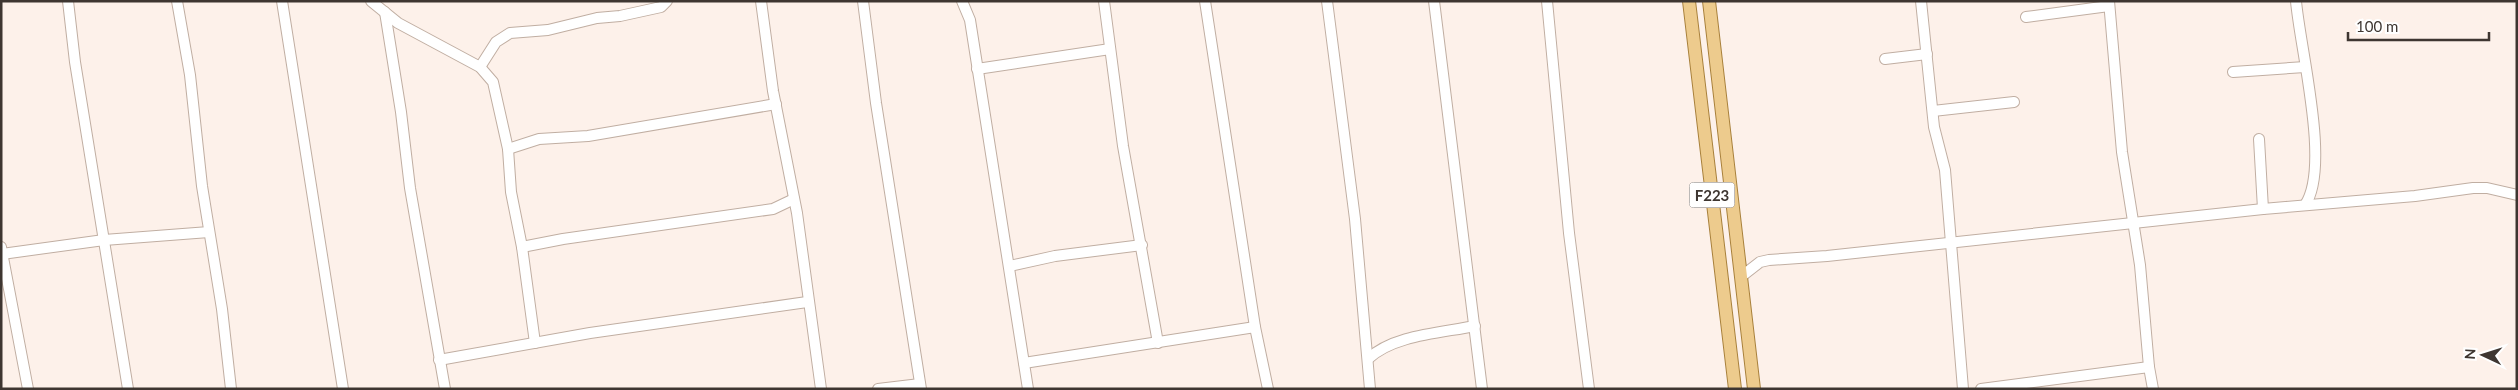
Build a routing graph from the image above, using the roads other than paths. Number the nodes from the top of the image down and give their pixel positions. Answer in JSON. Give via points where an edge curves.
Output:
{"nodes":[{"id":1,"x":68,"y":1,"type":"edge"},
{"id":2,"x":177,"y":1,"type":"edge"},
{"id":3,"x":282,"y":1,"type":"edge"},
{"id":4,"x":371,"y":1,"type":"edge"},
{"id":5,"x":667,"y":1,"type":"edge"},
{"id":6,"x":761,"y":1,"type":"edge"},
{"id":7,"x":863,"y":1,"type":"edge"},
{"id":8,"x":962,"y":1,"type":"edge"},
{"id":9,"x":1104,"y":1,"type":"edge"},
{"id":10,"x":1205,"y":1,"type":"edge"},
{"id":11,"x":1327,"y":1,"type":"edge"},
{"id":12,"x":1434,"y":1,"type":"edge"},
{"id":13,"x":1547,"y":1,"type":"edge"},
{"id":14,"x":1689,"y":1,"type":"edge"},
{"id":15,"x":1709,"y":1,"type":"edge"},
{"id":16,"x":1921,"y":1,"type":"edge"},
{"id":17,"x":2296,"y":1,"type":"edge"},
{"id":18,"x":2109,"y":4,"type":"edge"},
{"id":19,"x":385,"y":12,"type":"junction"},
{"id":20,"x":2026,"y":17,"type":"dead end"},
{"id":21,"x":1110,"y":49,"type":"junction"},
{"id":22,"x":1927,"y":54,"type":"junction"},
{"id":23,"x":1885,"y":59,"type":"dead end"},
{"id":24,"x":480,"y":67,"type":"junction"},
{"id":25,"x":2305,"y":67,"type":"junction"},
{"id":26,"x":977,"y":69,"type":"junction"},
{"id":27,"x":2233,"y":72,"type":"dead end"},
{"id":28,"x":2014,"y":102,"type":"dead end"},
{"id":29,"x":776,"y":104,"type":"junction"},
{"id":30,"x":1933,"y":111,"type":"junction"},
{"id":31,"x":2259,"y":139,"type":"dead end"},
{"id":32,"x":1726,"y":143,"type":"junction"},
{"id":33,"x":1706,"y":145,"type":"junction"},
{"id":34,"x":508,"y":149,"type":"junction"},
{"id":35,"x":2517,"y":195,"type":"edge"},
{"id":36,"x":794,"y":199,"type":"junction"},
{"id":37,"x":2305,"y":205,"type":"junction"},
{"id":38,"x":2263,"y":208,"type":"junction"},
{"id":39,"x":2132,"y":223,"type":"junction"},
{"id":40,"x":209,"y":232,"type":"junction"},
{"id":41,"x":104,"y":240,"type":"junction"},
{"id":42,"x":1950,"y":241,"type":"junction"},
{"id":43,"x":1142,"y":245,"type":"junction"},
{"id":44,"x":522,"y":247,"type":"junction"},
{"id":45,"x":2,"y":251,"type":"edge"},
{"id":46,"x":1010,"y":266,"type":"junction"},
{"id":47,"x":1742,"y":276,"type":"junction"},
{"id":48,"x":807,"y":302,"type":"junction"},
{"id":49,"x":1475,"y":326,"type":"junction"},
{"id":50,"x":1255,"y":327,"type":"junction"},
{"id":51,"x":535,"y":343,"type":"junction"},
{"id":52,"x":1158,"y":343,"type":"junction"},
{"id":53,"x":1368,"y":359,"type":"junction"},
{"id":54,"x":439,"y":360,"type":"junction"},
{"id":55,"x":1024,"y":364,"type":"junction"},
{"id":56,"x":2149,"y":367,"type":"junction"},
{"id":57,"x":920,"y":386,"type":"edge"},
{"id":58,"x":28,"y":389,"type":"edge"},
{"id":59,"x":128,"y":389,"type":"edge"},
{"id":60,"x":231,"y":389,"type":"edge"},
{"id":61,"x":343,"y":389,"type":"edge"},
{"id":62,"x":445,"y":389,"type":"edge"},
{"id":63,"x":820,"y":389,"type":"edge"},
{"id":64,"x":878,"y":389,"type":"edge"},
{"id":65,"x":1028,"y":389,"type":"edge"},
{"id":66,"x":1268,"y":389,"type":"edge"},
{"id":67,"x":1370,"y":389,"type":"edge"},
{"id":68,"x":1482,"y":389,"type":"edge"},
{"id":69,"x":1589,"y":389,"type":"edge"},
{"id":70,"x":1735,"y":389,"type":"edge"},
{"id":71,"x":1754,"y":389,"type":"edge"},
{"id":72,"x":1964,"y":389,"type":"edge"},
{"id":73,"x":1981,"y":389,"type":"edge"},
{"id":74,"x":2153,"y":389,"type":"edge"}],
"edges":[{"from":1,"to":41,"type":"street"},
{"from":2,"to":40,"type":"street","via":[[190,75]]},
{"from":3,"to":61,"type":"street"},
{"from":4,"to":19,"type":"street"},
{"from":5,"to":24,"type":"street","via":[[661,7],[620,16],[548,30],[510,33],[496,42]]},
{"from":6,"to":29,"type":"street"},
{"from":7,"to":57,"type":"street"},
{"from":8,"to":26,"type":"street","via":[[970,20]]},
{"from":9,"to":21,"type":"street"},
{"from":10,"to":50,"type":"street"},
{"from":11,"to":53,"type":"street","via":[[1355,219]]},
{"from":12,"to":49,"type":"street"},
{"from":13,"to":69,"type":"street","via":[[1569,233]]},
{"from":14,"to":33,"type":"main road","number":"F223"},
{"from":15,"to":32,"type":"main road","number":"F223"},
{"from":16,"to":22,"type":"street"},
{"from":17,"to":25,"type":"street"},
{"from":18,"to":20,"type":"street"},
{"from":18,"to":39,"type":"street","via":[[2122,152]]},
{"from":19,"to":24,"type":"street","via":[[398,23]]},
{"from":19,"to":54,"type":"street"},
{"from":21,"to":26,"type":"street"},
{"from":21,"to":43,"type":"street","via":[[1123,146]]},
{"from":22,"to":23,"type":"street"},
{"from":22,"to":30,"type":"street"},
{"from":24,"to":34,"type":"street","via":[[493,82]]},
{"from":25,"to":27,"type":"street"},
{"from":25,"to":37,"type":"street","via":[[2314,171],[2313,187]]},
{"from":26,"to":46,"type":"street"},
{"from":28,"to":30,"type":"street"},
{"from":29,"to":34,"type":"street","via":[[588,136],[539,139]]},
{"from":29,"to":36,"type":"street"},
{"from":30,"to":42,"type":"street","via":[[1945,170]]},
{"from":31,"to":38,"type":"street"},
{"from":32,"to":33,"type":"main road"},
{"from":32,"to":47,"type":"main road","number":"F223"},
{"from":33,"to":70,"type":"main road","number":"F223"},
{"from":34,"to":44,"type":"street","via":[[511,192]]},
{"from":35,"to":37,"type":"street","via":[[2473,188]]},
{"from":36,"to":44,"type":"street","via":[[773,209]]},
{"from":36,"to":48,"type":"street"},
{"from":37,"to":38,"type":"street"},
{"from":38,"to":39,"type":"street"},
{"from":39,"to":42,"type":"street"},
{"from":39,"to":56,"type":"street","via":[[2140,265]]},
{"from":40,"to":41,"type":"street"},
{"from":40,"to":60,"type":"street"},
{"from":41,"to":45,"type":"street"},
{"from":41,"to":59,"type":"street"},
{"from":42,"to":47,"type":"street","via":[[1769,260],[1760,262]]},
{"from":42,"to":72,"type":"street"},
{"from":43,"to":46,"type":"street","via":[[1055,256]]},
{"from":43,"to":52,"type":"street"},
{"from":44,"to":51,"type":"street"},
{"from":45,"to":58,"type":"street"},
{"from":46,"to":55,"type":"street"},
{"from":47,"to":71,"type":"main road","number":"F223"},
{"from":48,"to":51,"type":"street"},
{"from":48,"to":63,"type":"street"},
{"from":49,"to":53,"type":"street","via":[[1392,343]]},
{"from":49,"to":68,"type":"street"},
{"from":50,"to":52,"type":"street"},
{"from":50,"to":66,"type":"street"},
{"from":51,"to":54,"type":"street"},
{"from":52,"to":55,"type":"street"},
{"from":53,"to":67,"type":"street"},
{"from":54,"to":62,"type":"street"},
{"from":55,"to":65,"type":"street"},
{"from":56,"to":73,"type":"street"},
{"from":56,"to":74,"type":"street"},
{"from":57,"to":64,"type":"street"}]}
